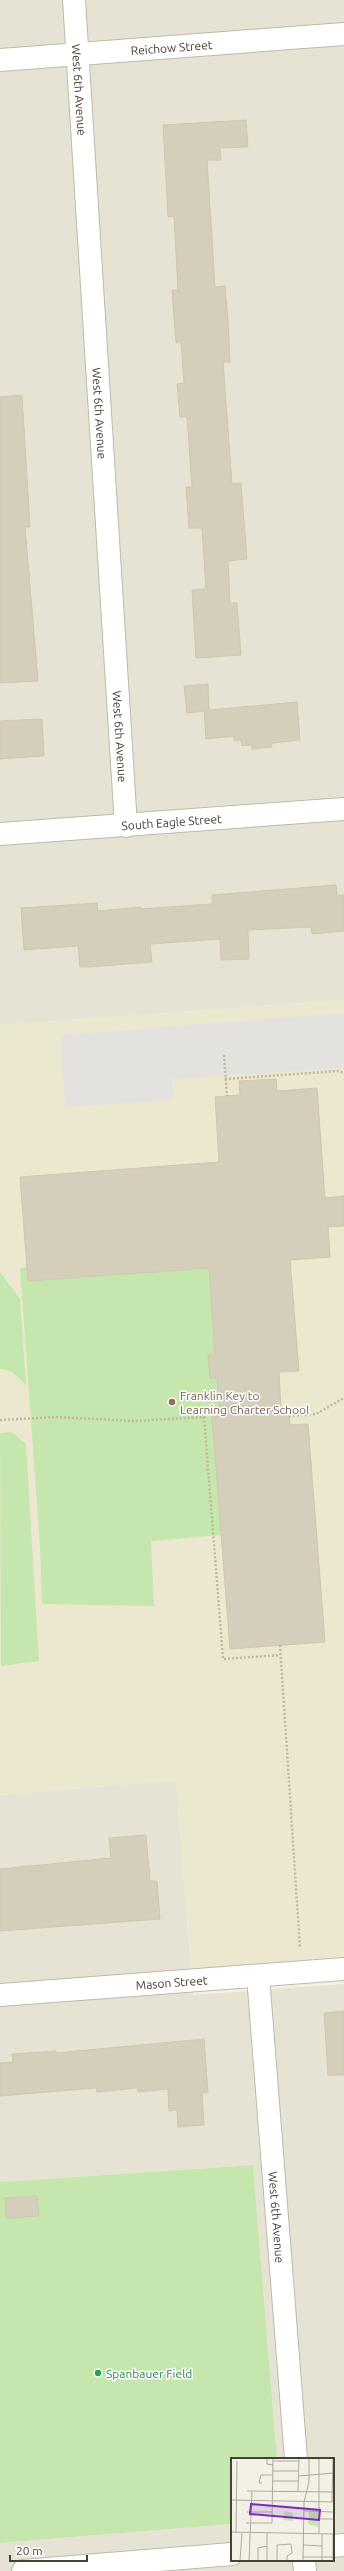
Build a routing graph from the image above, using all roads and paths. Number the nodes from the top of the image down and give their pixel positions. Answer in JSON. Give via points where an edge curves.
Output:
{"nodes":[{"id":1,"x":74,"y":0,"type":"edge"},
{"id":2,"x":344,"y":34,"type":"edge"},
{"id":3,"x":78,"y":54,"type":"junction"},
{"id":4,"x":0,"y":60,"type":"edge"},
{"id":5,"x":344,"y":809,"type":"edge"},
{"id":6,"x":126,"y":826,"type":"junction"},
{"id":7,"x":0,"y":834,"type":"edge"},
{"id":8,"x":224,"y":1055,"type":"dead end"},
{"id":9,"x":344,"y":1073,"type":"edge"},
{"id":10,"x":225,"y":1078,"type":"junction"},
{"id":11,"x":226,"y":1096,"type":"dead end"},
{"id":12,"x":344,"y":1398,"type":"edge"},
{"id":13,"x":289,"y":1416,"type":"dead end"},
{"id":14,"x":0,"y":1420,"type":"edge"},
{"id":15,"x":280,"y":1645,"type":"dead end"},
{"id":16,"x":280,"y":1655,"type":"junction"},
{"id":17,"x":344,"y":1969,"type":"edge"},
{"id":18,"x":296,"y":1973,"type":"junction"},
{"id":19,"x":258,"y":1976,"type":"junction"},
{"id":20,"x":0,"y":1995,"type":"edge"},
{"id":21,"x":296,"y":2458,"type":"edge"},
{"id":22,"x":344,"y":2545,"type":"edge"},
{"id":23,"x":334,"y":2546,"type":"edge"},
{"id":24,"x":231,"y":2554,"type":"edge"},
{"id":25,"x":304,"y":2561,"type":"edge"},
{"id":26,"x":25,"y":2571,"type":"edge"},
{"id":27,"x":305,"y":2571,"type":"edge"}],
"edges":[{"from":1,"to":3,"type":"street","name":"West 6th Avenue"},
{"from":2,"to":3,"type":"street","name":"Reichow Street"},
{"from":3,"to":4,"type":"street","name":"Reichow Street"},
{"from":3,"to":6,"type":"street","name":"West 6th Avenue"},
{"from":5,"to":6,"type":"street","name":"South Eagle Street"},
{"from":6,"to":7,"type":"street","name":"South Eagle Street"},
{"from":8,"to":10,"type":"path"},
{"from":9,"to":10,"type":"path","via":[[340,1071]]},
{"from":10,"to":11,"type":"path"},
{"from":12,"to":13,"type":"path","via":[[316,1414]]},
{"from":14,"to":16,"type":"path","via":[[56,1416],[136,1421],[204,1417],[223,1659]]},
{"from":15,"to":16,"type":"path"},
{"from":16,"to":18,"type":"path","via":[[300,1955]]},
{"from":17,"to":18,"type":"street","name":"Mason Street"},
{"from":18,"to":19,"type":"street","name":"Mason Street"},
{"from":19,"to":20,"type":"street","name":"Mason Street"},
{"from":19,"to":21,"type":"street","name":"West 6th Avenue"},
{"from":22,"to":23,"type":"street"},
{"from":24,"to":26,"type":"street"},
{"from":25,"to":27,"type":"street"}]}
